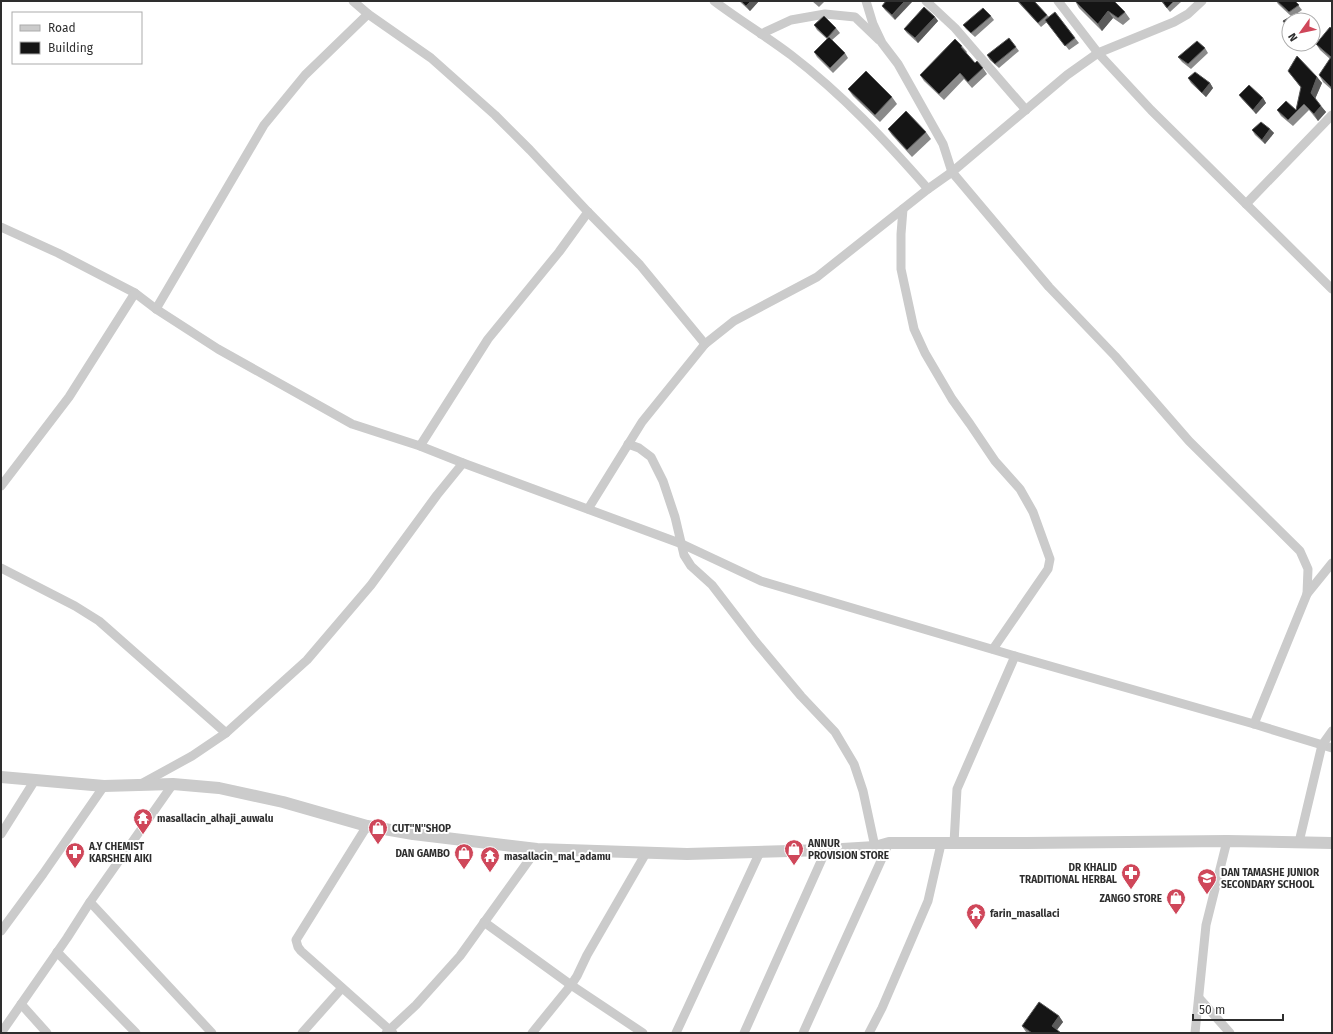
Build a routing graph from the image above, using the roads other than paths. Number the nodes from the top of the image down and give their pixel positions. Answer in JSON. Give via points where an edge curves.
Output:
{"nodes":[{"id":1,"x":353,"y":1,"type":"edge"},
{"id":2,"x":714,"y":1,"type":"edge"},
{"id":3,"x":866,"y":1,"type":"edge"},
{"id":4,"x":926,"y":1,"type":"edge"},
{"id":5,"x":1058,"y":1,"type":"edge"},
{"id":6,"x":1202,"y":1,"type":"edge"},
{"id":7,"x":368,"y":14,"type":"junction"},
{"id":8,"x":761,"y":34,"type":"junction"},
{"id":9,"x":882,"y":43,"type":"junction"},
{"id":10,"x":1098,"y":53,"type":"junction"},
{"id":11,"x":1026,"y":110,"type":"junction"},
{"id":12,"x":1332,"y":115,"type":"edge"},
{"id":13,"x":952,"y":172,"type":"junction"},
{"id":14,"x":928,"y":189,"type":"junction"},
{"id":15,"x":1246,"y":204,"type":"junction"},
{"id":16,"x":903,"y":209,"type":"junction"},
{"id":17,"x":588,"y":212,"type":"junction"},
{"id":18,"x":1,"y":227,"type":"edge"},
{"id":19,"x":1332,"y":289,"type":"edge"},
{"id":20,"x":135,"y":293,"type":"junction"},
{"id":21,"x":156,"y":309,"type":"junction"},
{"id":22,"x":704,"y":344,"type":"junction"},
{"id":23,"x":628,"y":444,"type":"junction"},
{"id":24,"x":420,"y":446,"type":"junction"},
{"id":25,"x":463,"y":463,"type":"junction"},
{"id":26,"x":1,"y":486,"type":"edge"},
{"id":27,"x":588,"y":509,"type":"junction"},
{"id":28,"x":682,"y":544,"type":"junction"},
{"id":29,"x":1332,"y":563,"type":"edge"},
{"id":30,"x":1,"y":568,"type":"edge"},
{"id":31,"x":1306,"y":594,"type":"junction"},
{"id":32,"x":993,"y":649,"type":"junction"},
{"id":33,"x":1015,"y":656,"type":"junction"},
{"id":34,"x":1254,"y":724,"type":"junction"},
{"id":35,"x":1332,"y":731,"type":"edge"},
{"id":36,"x":226,"y":733,"type":"junction"},
{"id":37,"x":1322,"y":745,"type":"junction"},
{"id":38,"x":1332,"y":748,"type":"edge"},
{"id":39,"x":1,"y":777,"type":"edge"},
{"id":40,"x":35,"y":780,"type":"junction"},
{"id":41,"x":141,"y":784,"type":"junction"},
{"id":42,"x":173,"y":784,"type":"junction"},
{"id":43,"x":104,"y":786,"type":"junction"},
{"id":44,"x":366,"y":826,"type":"junction"},
{"id":45,"x":1,"y":834,"type":"edge"},
{"id":46,"x":1228,"y":841,"type":"junction"},
{"id":47,"x":1299,"y":842,"type":"junction"},
{"id":48,"x":889,"y":843,"type":"junction"},
{"id":49,"x":954,"y":843,"type":"junction"},
{"id":50,"x":1332,"y":843,"type":"edge"},
{"id":51,"x":941,"y":844,"type":"junction"},
{"id":52,"x":876,"y":847,"type":"junction"},
{"id":53,"x":536,"y":849,"type":"junction"},
{"id":54,"x":826,"y":850,"type":"junction"},
{"id":55,"x":760,"y":852,"type":"junction"},
{"id":56,"x":646,"y":853,"type":"junction"},
{"id":57,"x":90,"y":902,"type":"junction"},
{"id":58,"x":484,"y":922,"type":"junction"},
{"id":59,"x":1,"y":931,"type":"edge"},
{"id":60,"x":57,"y":952,"type":"junction"},
{"id":61,"x":571,"y":986,"type":"junction"},
{"id":62,"x":342,"y":988,"type":"junction"},
{"id":63,"x":1199,"y":998,"type":"junction"},
{"id":64,"x":21,"y":1004,"type":"junction"},
{"id":65,"x":389,"y":1032,"type":"edge"},
{"id":66,"x":2,"y":1033,"type":"edge"},
{"id":67,"x":47,"y":1033,"type":"edge"},
{"id":68,"x":136,"y":1033,"type":"edge"},
{"id":69,"x":212,"y":1033,"type":"edge"},
{"id":70,"x":302,"y":1033,"type":"edge"},
{"id":71,"x":532,"y":1033,"type":"edge"},
{"id":72,"x":642,"y":1033,"type":"edge"},
{"id":73,"x":676,"y":1033,"type":"edge"},
{"id":74,"x":744,"y":1033,"type":"edge"},
{"id":75,"x":803,"y":1033,"type":"edge"},
{"id":76,"x":869,"y":1033,"type":"edge"},
{"id":77,"x":1196,"y":1033,"type":"edge"},
{"id":78,"x":1230,"y":1033,"type":"edge"}],
"edges":[{"from":1,"to":7,"type":"street"},
{"from":2,"to":8,"type":"street"},
{"from":3,"to":9,"type":"street"},
{"from":4,"to":11,"type":"street","via":[[955,28]]},
{"from":5,"to":10,"type":"street"},
{"from":6,"to":10,"type":"street","via":[[1174,22]]},
{"from":7,"to":17,"type":"street","via":[[430,58],[490,110]]},
{"from":7,"to":21,"type":"street","via":[[305,74],[264,125]]},
{"from":8,"to":9,"type":"street","via":[[791,20],[825,14],[855,17]]},
{"from":8,"to":14,"type":"street","via":[[818,77],[866,121]]},
{"from":9,"to":13,"type":"street","via":[[898,64],[943,144]]},
{"from":10,"to":11,"type":"street"},
{"from":10,"to":15,"type":"street","via":[[1151,110]]},
{"from":11,"to":13,"type":"street"},
{"from":12,"to":15,"type":"street"},
{"from":13,"to":14,"type":"street"},
{"from":13,"to":31,"type":"street","via":[[1049,287],[1189,441],[1300,551],[1308,568]]},
{"from":14,"to":16,"type":"street"},
{"from":15,"to":19,"type":"street"},
{"from":16,"to":22,"type":"street","via":[[817,277],[734,321]]},
{"from":16,"to":32,"type":"street","via":[[900,234],[901,269],[914,329],[952,398],[995,461],[1020,489],[1033,512],[1050,559],[1048,569]]},
{"from":17,"to":22,"type":"street","via":[[640,265]]},
{"from":17,"to":24,"type":"street","via":[[488,339]]},
{"from":18,"to":20,"type":"street"},
{"from":20,"to":21,"type":"street"},
{"from":20,"to":26,"type":"street","via":[[69,397]]},
{"from":21,"to":24,"type":"street","via":[[218,349],[352,424]]},
{"from":22,"to":23,"type":"street","via":[[642,422]]},
{"from":23,"to":27,"type":"street"},
{"from":23,"to":28,"type":"street","via":[[651,457],[663,481]]},
{"from":24,"to":25,"type":"street"},
{"from":25,"to":27,"type":"street"},
{"from":25,"to":36,"type":"street","via":[[371,585],[307,660]]},
{"from":27,"to":28,"type":"street"},
{"from":28,"to":32,"type":"street","via":[[761,581]]},
{"from":28,"to":52,"type":"street","via":[[684,555],[691,566],[712,586],[801,696],[835,732],[854,764]]},
{"from":29,"to":31,"type":"street"},
{"from":30,"to":36,"type":"street","via":[[99,620]]},
{"from":31,"to":34,"type":"street"},
{"from":32,"to":33,"type":"street"},
{"from":33,"to":34,"type":"street"},
{"from":33,"to":49,"type":"street","via":[[957,789]]},
{"from":34,"to":37,"type":"street"},
{"from":35,"to":37,"type":"street"},
{"from":36,"to":41,"type":"street","via":[[192,756]]},
{"from":37,"to":38,"type":"street"},
{"from":37,"to":47,"type":"street"},
{"from":39,"to":40,"type":"street"},
{"from":40,"to":43,"type":"street"},
{"from":40,"to":45,"type":"street"},
{"from":41,"to":42,"type":"street"},
{"from":41,"to":43,"type":"street"},
{"from":42,"to":44,"type":"street","via":[[219,788],[276,800]]},
{"from":42,"to":57,"type":"street"},
{"from":43,"to":59,"type":"street"},
{"from":44,"to":53,"type":"street"},
{"from":44,"to":62,"type":"street","via":[[296,940],[301,951]]},
{"from":46,"to":47,"type":"street"},
{"from":46,"to":49,"type":"street"},
{"from":46,"to":63,"type":"street","via":[[1206,925]]},
{"from":47,"to":50,"type":"street"},
{"from":48,"to":51,"type":"street"},
{"from":48,"to":52,"type":"street"},
{"from":48,"to":75,"type":"street"},
{"from":49,"to":51,"type":"street"},
{"from":51,"to":76,"type":"street","via":[[928,901]]},
{"from":52,"to":54,"type":"street"},
{"from":53,"to":56,"type":"street"},
{"from":53,"to":58,"type":"street"},
{"from":54,"to":55,"type":"street"},
{"from":54,"to":74,"type":"street"},
{"from":55,"to":56,"type":"street"},
{"from":55,"to":73,"type":"street"},
{"from":56,"to":61,"type":"street"},
{"from":57,"to":60,"type":"street"},
{"from":57,"to":69,"type":"street"},
{"from":58,"to":61,"type":"street"},
{"from":58,"to":65,"type":"street","via":[[460,956]]},
{"from":60,"to":64,"type":"street"},
{"from":60,"to":68,"type":"street"},
{"from":61,"to":71,"type":"street"},
{"from":61,"to":72,"type":"street"},
{"from":62,"to":65,"type":"street"},
{"from":62,"to":70,"type":"street"},
{"from":63,"to":77,"type":"street"},
{"from":63,"to":78,"type":"street"},
{"from":64,"to":66,"type":"street"},
{"from":64,"to":67,"type":"street"}]}
